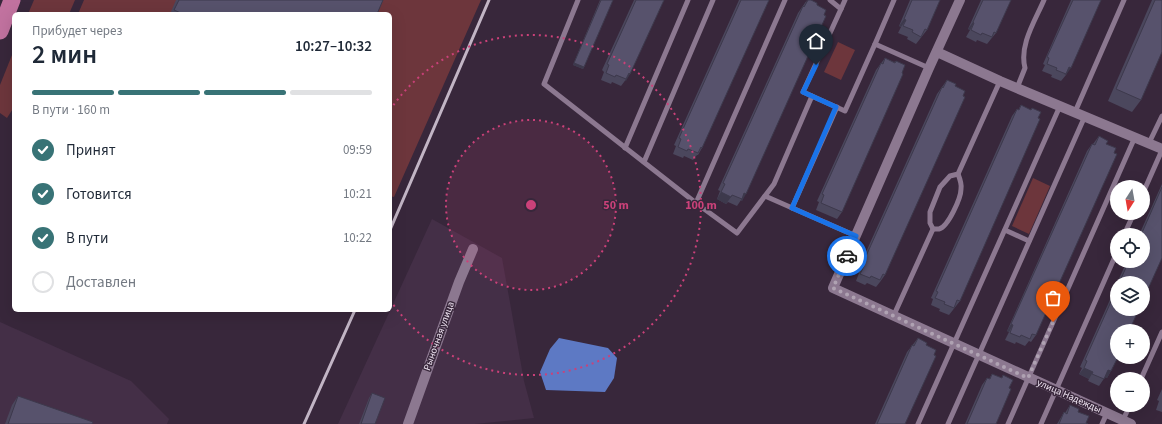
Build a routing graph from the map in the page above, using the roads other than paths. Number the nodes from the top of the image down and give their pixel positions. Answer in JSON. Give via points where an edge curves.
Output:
{"nodes":[{"id":1,"x":12,"y":0,"type":"edge"},
{"id":2,"x":578,"y":0,"type":"edge"},
{"id":3,"x":688,"y":0,"type":"edge"},
{"id":4,"x":713,"y":0,"type":"edge"},
{"id":5,"x":785,"y":0,"type":"edge"},
{"id":6,"x":830,"y":0,"type":"edge"},
{"id":7,"x":845,"y":0,"type":"edge"},
{"id":8,"x":894,"y":0,"type":"edge"},
{"id":9,"x":960,"y":0,"type":"edge"},
{"id":10,"x":1044,"y":0,"type":"edge"},
{"id":11,"x":1124,"y":0,"type":"edge"},
{"id":12,"x":841,"y":9,"type":"junction"},
{"id":13,"x":0,"y":31,"type":"edge"},
{"id":14,"x":875,"y":44,"type":"junction"},
{"id":15,"x":936,"y":52,"type":"junction"},
{"id":16,"x":929,"y":68,"type":"junction"},
{"id":17,"x":1000,"y":81,"type":"junction"},
{"id":18,"x":1016,"y":88,"type":"junction"},
{"id":19,"x":812,"y":96,"type":"junction"},
{"id":20,"x":1060,"y":106,"type":"junction"},
{"id":21,"x":836,"y":107,"type":"junction"},
{"id":22,"x":1075,"y":112,"type":"junction"},
{"id":23,"x":1085,"y":116,"type":"junction"},
{"id":24,"x":1162,"y":116,"type":"edge"},
{"id":25,"x":1135,"y":137,"type":"junction"},
{"id":26,"x":1149,"y":143,"type":"junction"},
{"id":27,"x":625,"y":148,"type":"junction"},
{"id":28,"x":1162,"y":150,"type":"edge"},
{"id":29,"x":644,"y":162,"type":"junction"},
{"id":30,"x":958,"y":174,"type":"junction"},
{"id":31,"x":1149,"y":180,"type":"edge"},
{"id":32,"x":765,"y":196,"type":"junction"},
{"id":33,"x":696,"y":203,"type":"junction"},
{"id":34,"x":792,"y":208,"type":"junction"},
{"id":35,"x":933,"y":229,"type":"junction"},
{"id":36,"x":1005,"y":230,"type":"junction"},
{"id":37,"x":856,"y":236,"type":"junction"},
{"id":38,"x":1029,"y":242,"type":"junction"},
{"id":39,"x":473,"y":249,"type":"dead end"},
{"id":40,"x":1110,"y":268,"type":"edge"},
{"id":41,"x":894,"y":317,"type":"junction"},
{"id":42,"x":1162,"y":332,"type":"edge"},
{"id":43,"x":954,"y":344,"type":"junction"},
{"id":44,"x":979,"y":355,"type":"junction"},
{"id":45,"x":1144,"y":372,"type":"edge"},
{"id":46,"x":1028,"y":378,"type":"junction"},
{"id":47,"x":1056,"y":390,"type":"junction"},
{"id":48,"x":1129,"y":412,"type":"edge"},
{"id":49,"x":1107,"y":413,"type":"junction"},
{"id":50,"x":1128,"y":423,"type":"edge"},
{"id":51,"x":408,"y":424,"type":"edge"},
{"id":52,"x":918,"y":424,"type":"edge"},
{"id":53,"x":948,"y":424,"type":"edge"},
{"id":54,"x":1008,"y":424,"type":"edge"},
{"id":55,"x":1041,"y":424,"type":"edge"},
{"id":56,"x":1102,"y":424,"type":"edge"}],
"edges":[{"from":1,"to":13,"type":"highway"},
{"from":2,"to":27,"type":"lane","via":[[544,84]]},
{"from":3,"to":27,"type":"lane"},
{"from":4,"to":29,"type":"lane"},
{"from":5,"to":33,"type":"lane"},
{"from":6,"to":12,"type":"lane"},
{"from":7,"to":12,"type":"lane"},
{"from":8,"to":14,"type":"lane"},
{"from":9,"to":15,"type":"street"},
{"from":10,"to":18,"type":"lane","via":[[1025,43],[1025,68]]},
{"from":11,"to":22,"type":"lane"},
{"from":12,"to":19,"type":"lane","via":[[803,92]]},
{"from":14,"to":16,"type":"lane"},
{"from":14,"to":21,"type":"lane","via":[[844,111]]},
{"from":15,"to":16,"type":"street"},
{"from":15,"to":17,"type":"street"},
{"from":16,"to":37,"type":"street"},
{"from":17,"to":18,"type":"street"},
{"from":17,"to":30,"type":"lane"},
{"from":18,"to":20,"type":"street"},
{"from":19,"to":21,"type":"lane"},
{"from":19,"to":32,"type":"lane","via":[[774,184]]},
{"from":20,"to":22,"type":"street"},
{"from":20,"to":36,"type":"lane"},
{"from":21,"to":34,"type":"lane"},
{"from":22,"to":23,"type":"street"},
{"from":23,"to":25,"type":"street"},
{"from":23,"to":38,"type":"lane"},
{"from":24,"to":26,"type":"lane"},
{"from":25,"to":26,"type":"street"},
{"from":25,"to":46,"type":"lane"},
{"from":26,"to":28,"type":"street"},
{"from":27,"to":29,"type":"lane"},
{"from":28,"to":31,"type":"lane"},
{"from":29,"to":33,"type":"lane"},
{"from":30,"to":35,"type":"lane","via":[[950,176],[940,187],[930,212]]},
{"from":30,"to":35,"type":"lane","via":[[962,192],[946,225]]},
{"from":32,"to":33,"type":"lane","via":[[737,233]]},
{"from":32,"to":34,"type":"lane"},
{"from":34,"to":37,"type":"lane"},
{"from":35,"to":41,"type":"lane"},
{"from":36,"to":38,"type":"lane"},
{"from":36,"to":43,"type":"lane"},
{"from":37,"to":41,"type":"street","name":"улица Надежды","via":[[833,288]]},
{"from":38,"to":44,"type":"lane"},
{"from":39,"to":51,"type":"street","name":"Рыночная улица"},
{"from":40,"to":47,"type":"lane"},
{"from":41,"to":43,"type":"street","name":"улица Надежды"},
{"from":42,"to":45,"type":"lane"},
{"from":43,"to":44,"type":"street","name":"улица Надежды"},
{"from":43,"to":52,"type":"lane"},
{"from":44,"to":46,"type":"street","name":"улица Надежды"},
{"from":44,"to":53,"type":"lane"},
{"from":46,"to":47,"type":"street","name":"улица Надежды"},
{"from":46,"to":54,"type":"lane"},
{"from":47,"to":49,"type":"street","name":"улица Надежды"},
{"from":47,"to":55,"type":"lane"},
{"from":48,"to":50,"type":"lane"},
{"from":49,"to":50,"type":"street","name":"улица Надежды"},
{"from":49,"to":56,"type":"lane"}]}
